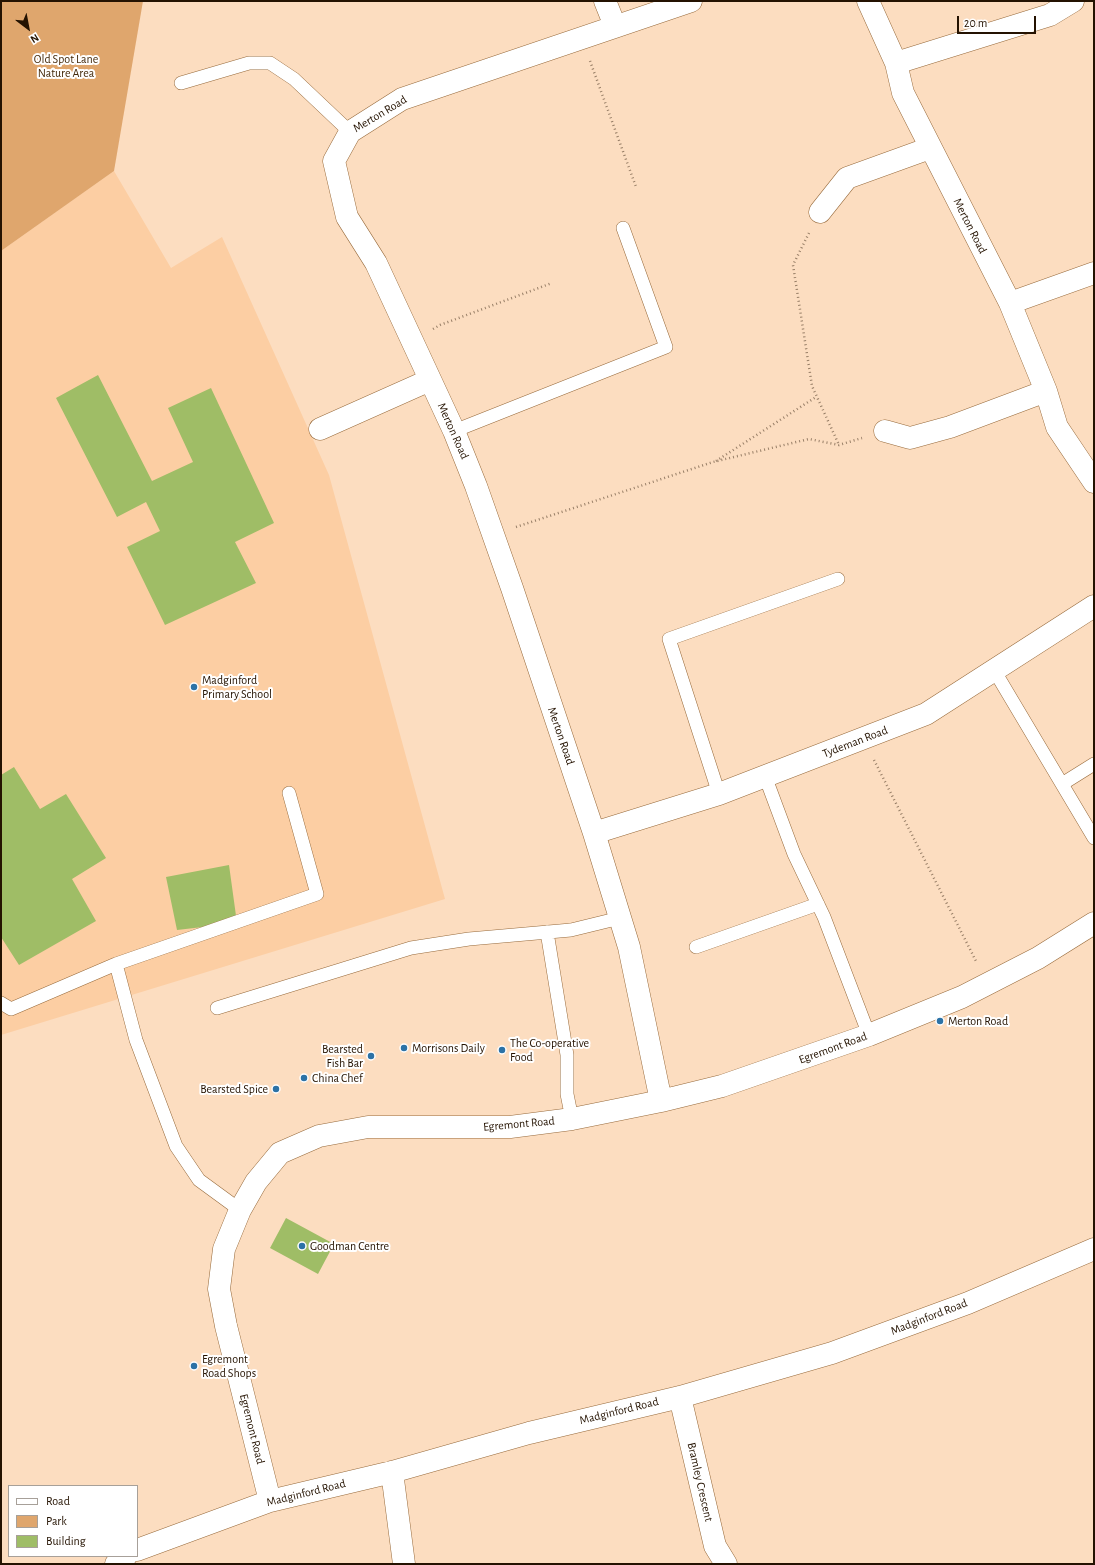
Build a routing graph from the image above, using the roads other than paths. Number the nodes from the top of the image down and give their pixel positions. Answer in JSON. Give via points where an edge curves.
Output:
{"nodes":[{"id":1,"x":605,"y":1,"type":"edge"},
{"id":2,"x":691,"y":1,"type":"edge"},
{"id":3,"x":868,"y":1,"type":"edge"},
{"id":4,"x":1073,"y":1,"type":"edge"},
{"id":5,"x":615,"y":26,"type":"junction"},
{"id":6,"x":896,"y":63,"type":"junction"},
{"id":7,"x":181,"y":82,"type":"dead end"},
{"id":8,"x":350,"y":132,"type":"junction"},
{"id":9,"x":930,"y":148,"type":"junction"},
{"id":10,"x":820,"y":212,"type":"road end"},
{"id":11,"x":623,"y":228,"type":"dead end"},
{"id":12,"x":1094,"y":273,"type":"edge"},
{"id":13,"x":1010,"y":303,"type":"junction"},
{"id":14,"x":430,"y":380,"type":"junction"},
{"id":15,"x":1046,"y":391,"type":"junction"},
{"id":16,"x":320,"y":429,"type":"dead end"},
{"id":17,"x":454,"y":431,"type":"junction"},
{"id":18,"x":885,"y":431,"type":"road end"},
{"id":19,"x":1094,"y":482,"type":"edge"},
{"id":20,"x":838,"y":579,"type":"dead end"},
{"id":21,"x":1094,"y":606,"type":"edge"},
{"id":22,"x":994,"y":670,"type":"junction"},
{"id":23,"x":1094,"y":764,"type":"edge"},
{"id":24,"x":765,"y":776,"type":"junction"},
{"id":25,"x":1062,"y":784,"type":"junction"},
{"id":26,"x":289,"y":793,"type":"dead end"},
{"id":27,"x":718,"y":794,"type":"junction"},
{"id":28,"x":594,"y":833,"type":"junction"},
{"id":29,"x":1094,"y":838,"type":"edge"},
{"id":30,"x":818,"y":904,"type":"junction"},
{"id":31,"x":620,"y":918,"type":"junction"},
{"id":32,"x":1094,"y":923,"type":"edge"},
{"id":33,"x":547,"y":932,"type":"junction"},
{"id":34,"x":696,"y":947,"type":"dead end"},
{"id":35,"x":116,"y":964,"type":"junction"},
{"id":36,"x":1,"y":1003,"type":"edge"},
{"id":37,"x":217,"y":1008,"type":"dead end"},
{"id":38,"x":869,"y":1035,"type":"junction"},
{"id":39,"x":661,"y":1101,"type":"junction"},
{"id":40,"x":572,"y":1119,"type":"junction"},
{"id":41,"x":240,"y":1210,"type":"junction"},
{"id":42,"x":1094,"y":1248,"type":"edge"},
{"id":43,"x":680,"y":1397,"type":"junction"},
{"id":44,"x":392,"y":1472,"type":"junction"},
{"id":45,"x":270,"y":1501,"type":"junction"},
{"id":46,"x":138,"y":1550,"type":"edge"},
{"id":47,"x":125,"y":1557,"type":"edge"},
{"id":48,"x":116,"y":1564,"type":"edge"},
{"id":49,"x":404,"y":1564,"type":"edge"},
{"id":50,"x":726,"y":1564,"type":"edge"}],
"edges":[{"from":1,"to":5,"type":"street"},
{"from":2,"to":5,"type":"street","name":"Merton Road"},
{"from":3,"to":6,"type":"street","name":"Merton Road"},
{"from":4,"to":6,"type":"street","via":[[1050,15]]},
{"from":5,"to":8,"type":"street","name":"Merton Road","via":[[402,99]]},
{"from":6,"to":9,"type":"street","name":"Merton Road","via":[[902,93]]},
{"from":7,"to":8,"type":"lane","via":[[249,63],[270,63],[294,79]]},
{"from":8,"to":14,"type":"street","name":"Merton Road","via":[[334,161],[347,217],[376,263]]},
{"from":9,"to":10,"type":"street","via":[[847,178]]},
{"from":9,"to":13,"type":"street","name":"Merton Road"},
{"from":11,"to":17,"type":"lane","via":[[666,347]]},
{"from":12,"to":13,"type":"street"},
{"from":13,"to":15,"type":"street","name":"Merton Road"},
{"from":14,"to":16,"type":"street"},
{"from":14,"to":17,"type":"street","name":"Merton Road"},
{"from":15,"to":18,"type":"street","via":[[950,427],[910,438]]},
{"from":15,"to":19,"type":"street","name":"Merton Road","via":[[1057,427]]},
{"from":17,"to":28,"type":"street","name":"Merton Road","via":[[493,534]]},
{"from":20,"to":27,"type":"lane","via":[[669,639]]},
{"from":21,"to":22,"type":"street","name":"Tydeman Road"},
{"from":22,"to":24,"type":"street","name":"Tydeman Road","via":[[926,714]]},
{"from":22,"to":25,"type":"lane"},
{"from":23,"to":25,"type":"lane"},
{"from":24,"to":27,"type":"street","name":"Tydeman Road"},
{"from":24,"to":30,"type":"lane","via":[[794,854]]},
{"from":25,"to":29,"type":"lane"},
{"from":26,"to":35,"type":"lane","via":[[317,894]]},
{"from":27,"to":28,"type":"street","name":"Tydeman Road"},
{"from":28,"to":31,"type":"street","name":"Merton Road"},
{"from":30,"to":34,"type":"lane"},
{"from":30,"to":38,"type":"lane"},
{"from":31,"to":33,"type":"lane","via":[[571,930]]},
{"from":31,"to":39,"type":"street","name":"Merton Road","via":[[629,947]]},
{"from":32,"to":38,"type":"street","name":"Egremont Road","via":[[1038,958],[962,997]]},
{"from":33,"to":37,"type":"lane","via":[[469,939],[411,948]]},
{"from":33,"to":40,"type":"lane","via":[[566,1055],[567,1094]]},
{"from":35,"to":36,"type":"lane","via":[[11,1008]]},
{"from":35,"to":41,"type":"lane","via":[[136,1040],[176,1146],[199,1180]]},
{"from":38,"to":39,"type":"street","name":"Egremont Road","via":[[722,1086]]},
{"from":39,"to":40,"type":"street","name":"Egremont Road"},
{"from":40,"to":41,"type":"street","name":"Egremont Road","via":[[510,1126],[368,1127],[319,1136],[280,1153],[256,1182]]},
{"from":41,"to":45,"type":"street","name":"Egremont Road","via":[[224,1249],[219,1289]]},
{"from":42,"to":43,"type":"street","name":"Madginford Road","via":[[968,1303],[832,1353]]},
{"from":43,"to":44,"type":"street","name":"Madginford Road","via":[[529,1433]]},
{"from":43,"to":50,"type":"street","name":"Bramley Crescent","via":[[715,1546]]},
{"from":44,"to":45,"type":"street","name":"Madginford Road"},
{"from":44,"to":49,"type":"street"},
{"from":45,"to":46,"type":"street","name":"Madginford Road"},
{"from":47,"to":48,"type":"street"}]}
